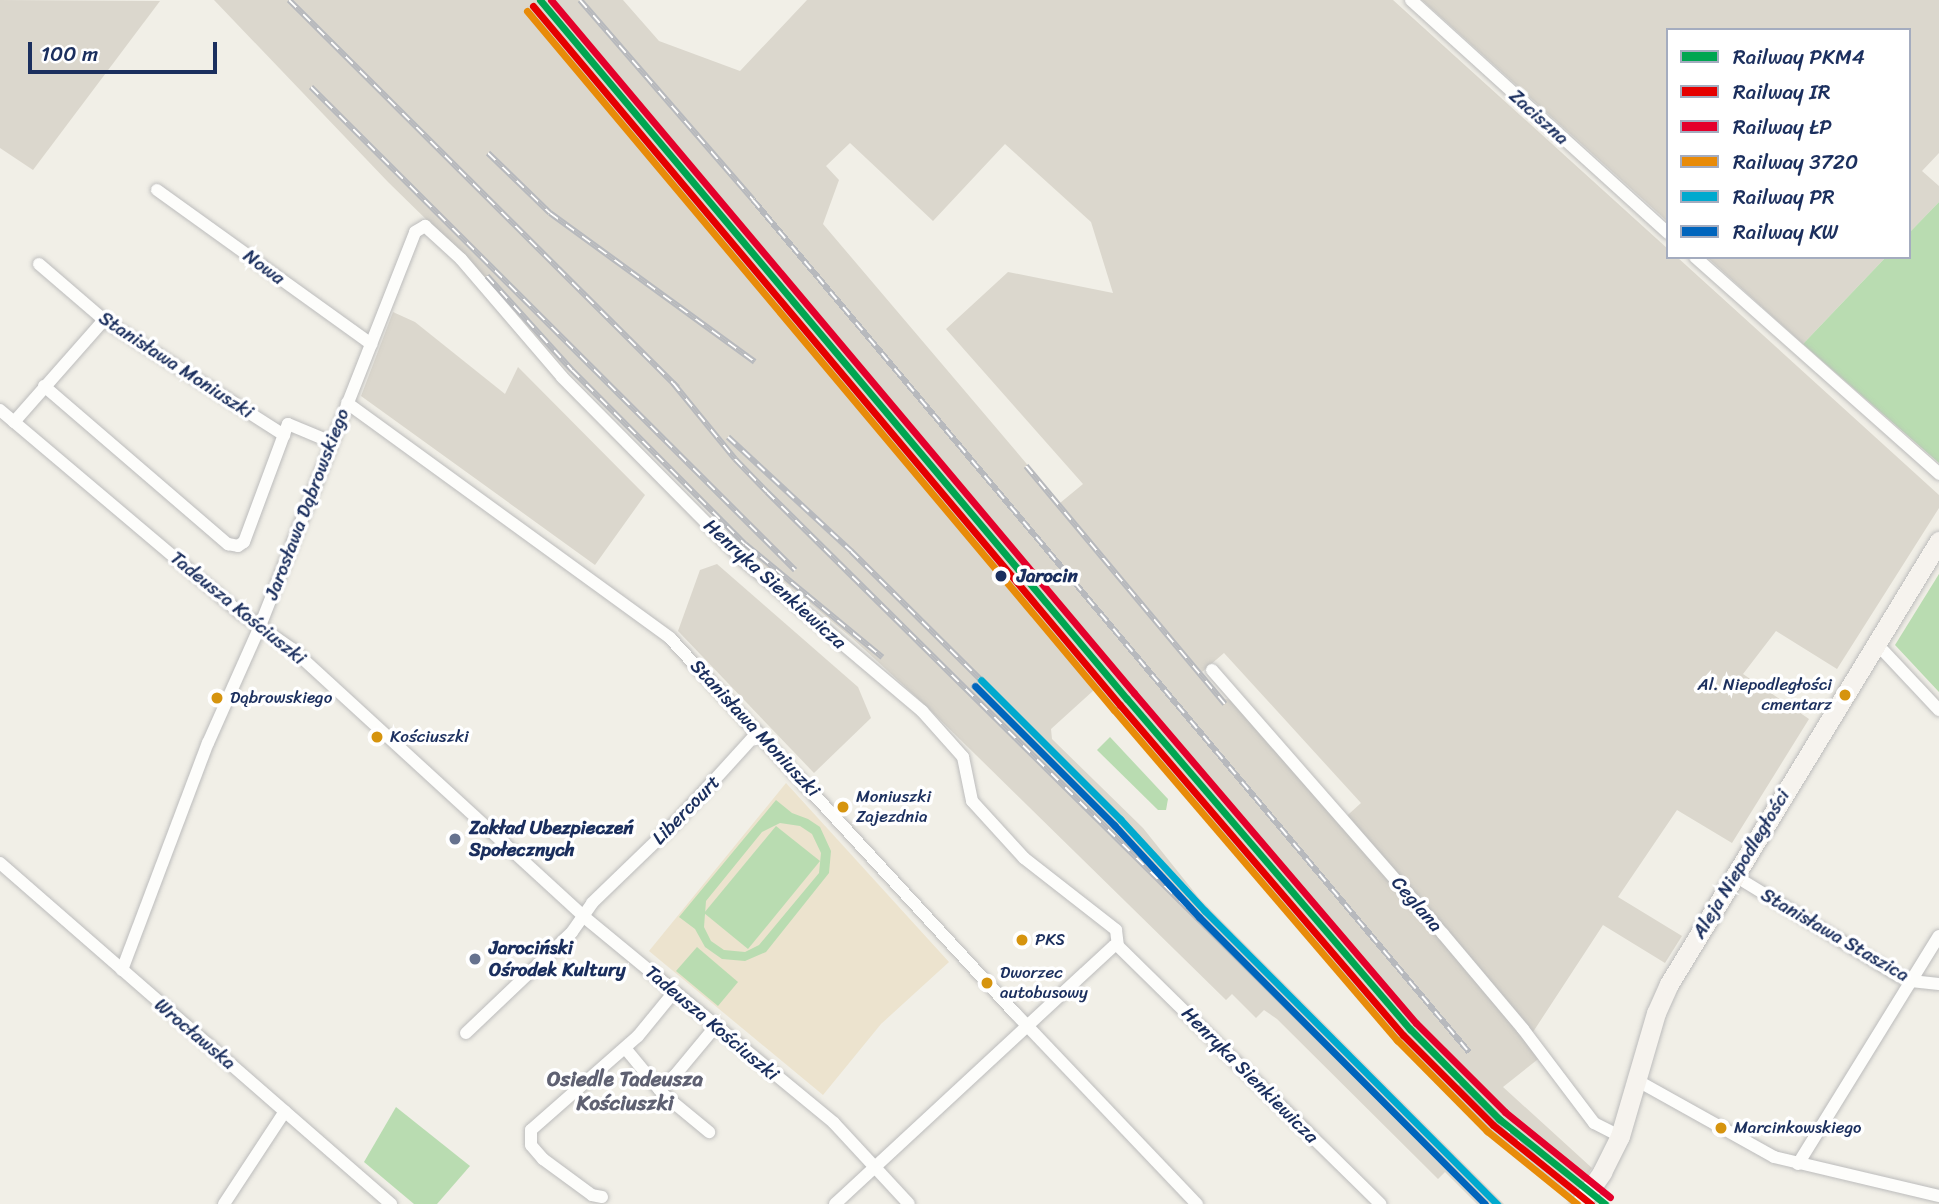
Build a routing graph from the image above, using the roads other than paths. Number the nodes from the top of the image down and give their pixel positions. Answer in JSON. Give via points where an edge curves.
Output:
{"nodes":[{"id":1,"x":1410,"y":0,"type":"edge"},
{"id":2,"x":157,"y":190,"type":"dead end"},
{"id":3,"x":1666,"y":231,"type":"edge"},
{"id":4,"x":415,"y":232,"type":"joint"},
{"id":5,"x":1697,"y":259,"type":"edge"},
{"id":6,"x":39,"y":264,"type":"dead end"},
{"id":7,"x":104,"y":320,"type":"junction"},
{"id":8,"x":371,"y":344,"type":"junction"},
{"id":9,"x":44,"y":386,"type":"junction"},
{"id":10,"x":347,"y":402,"type":"junction"},
{"id":11,"x":0,"y":410,"type":"edge"},
{"id":12,"x":14,"y":422,"type":"junction"},
{"id":13,"x":284,"y":435,"type":"junction"},
{"id":14,"x":331,"y":442,"type":"junction"},
{"id":15,"x":1939,"y":474,"type":"edge"},
{"id":16,"x":1939,"y":541,"type":"edge"},
{"id":17,"x":260,"y":626,"type":"junction"},
{"id":18,"x":1876,"y":643,"type":"junction"},
{"id":19,"x":1212,"y":670,"type":"dead end"},
{"id":20,"x":1939,"y":710,"type":"edge"},
{"id":21,"x":758,"y":732,"type":"junction"},
{"id":22,"x":0,"y":863,"type":"edge"},
{"id":23,"x":1735,"y":876,"type":"junction"},
{"id":24,"x":583,"y":916,"type":"junction"},
{"id":25,"x":1939,"y":936,"type":"edge"},
{"id":26,"x":1118,"y":946,"type":"junction"},
{"id":27,"x":122,"y":970,"type":"junction"},
{"id":28,"x":1911,"y":981,"type":"junction"},
{"id":29,"x":1939,"y":984,"type":"edge"},
{"id":30,"x":674,"y":992,"type":"junction"},
{"id":31,"x":1027,"y":1025,"type":"junction"},
{"id":32,"x":715,"y":1027,"type":"junction"},
{"id":33,"x":466,"y":1033,"type":"dead end"},
{"id":34,"x":625,"y":1048,"type":"junction"},
{"id":35,"x":1638,"y":1081,"type":"junction"},
{"id":36,"x":659,"y":1089,"type":"junction"},
{"id":37,"x":285,"y":1111,"type":"junction"},
{"id":38,"x":709,"y":1132,"type":"dead end"},
{"id":39,"x":1620,"y":1136,"type":"junction"},
{"id":40,"x":1798,"y":1164,"type":"junction"},
{"id":41,"x":874,"y":1166,"type":"junction"},
{"id":42,"x":1939,"y":1196,"type":"edge"},
{"id":43,"x":602,"y":1197,"type":"dead end"},
{"id":44,"x":224,"y":1204,"type":"edge"},
{"id":45,"x":391,"y":1204,"type":"edge"},
{"id":46,"x":835,"y":1204,"type":"edge"},
{"id":47,"x":909,"y":1204,"type":"edge"},
{"id":48,"x":1197,"y":1204,"type":"edge"},
{"id":49,"x":1381,"y":1204,"type":"edge"},
{"id":50,"x":1580,"y":1204,"type":"edge"}],
"edges":[{"from":1,"to":3,"type":"street","name":"Zaciszna"},
{"from":2,"to":8,"type":"street","name":"Nowa"},
{"from":4,"to":8,"type":"street","name":"Jarosława Dąbrowskiego"},
{"from":4,"to":26,"type":"street","name":"Henryka Sienkiewicza","via":[[425,226],[461,259],[562,377],[742,559],[922,711],[963,757],[972,802],[1024,858],[1116,930]]},
{"from":5,"to":15,"type":"street"},
{"from":6,"to":7,"type":"street","name":"Stanisława Moniuszki"},
{"from":7,"to":9,"type":"street"},
{"from":7,"to":13,"type":"street","name":"Stanisława Moniuszki"},
{"from":8,"to":10,"type":"street","name":"Jarosława Dąbrowskiego"},
{"from":9,"to":12,"type":"street"},
{"from":9,"to":13,"type":"street","via":[[228,544],[244,542]]},
{"from":10,"to":14,"type":"street","name":"Jarosława Dąbrowskiego"},
{"from":10,"to":21,"type":"street","name":"Stanisława Moniuszki","via":[[646,618]]},
{"from":11,"to":12,"type":"street","name":"Tadeusza Kościuszki"},
{"from":12,"to":17,"type":"street","name":"Tadeusza Kościuszki"},
{"from":13,"to":14,"type":"street","via":[[288,424]]},
{"from":14,"to":17,"type":"street","name":"Jarosława Dąbrowskiego"},
{"from":16,"to":18,"type":"main road","name":"Aleja Niepodległości"},
{"from":17,"to":24,"type":"street","name":"Tadeusza Kościuszki","via":[[354,704]]},
{"from":17,"to":27,"type":"street","name":"Jarosława Dąbrowskiego"},
{"from":18,"to":20,"type":"street"},
{"from":18,"to":23,"type":"main road","name":"Aleja Niepodległości"},
{"from":19,"to":39,"type":"street","name":"Ceglana","via":[[1443,934],[1594,1123]]},
{"from":21,"to":24,"type":"street","name":"Libercourt"},
{"from":21,"to":31,"type":"street","name":"Stanisława Moniuszki"},
{"from":22,"to":27,"type":"street","name":"Wrocławska"},
{"from":23,"to":28,"type":"street","name":"Stanisława Staszica"},
{"from":23,"to":35,"type":"main road","name":"Aleja Niepodległości","via":[[1666,991]]},
{"from":24,"to":30,"type":"street","name":"Tadeusza Kościuszki"},
{"from":24,"to":33,"type":"street","name":"Libercourt","via":[[572,932]]},
{"from":25,"to":28,"type":"street"},
{"from":26,"to":31,"type":"street","via":[[1109,948]]},
{"from":26,"to":49,"type":"street","name":"Henryka Sienkiewicza"},
{"from":27,"to":37,"type":"street","name":"Wrocławska"},
{"from":28,"to":29,"type":"street","name":"Stanisława Staszica"},
{"from":28,"to":40,"type":"street"},
{"from":30,"to":32,"type":"street","name":"Tadeusza Kościuszki"},
{"from":30,"to":34,"type":"street"},
{"from":31,"to":41,"type":"street"},
{"from":31,"to":48,"type":"street","name":"Stanisława Moniuszki"},
{"from":32,"to":36,"type":"street"},
{"from":32,"to":41,"type":"street","name":"Tadeusza Kościuszki","via":[[834,1123]]},
{"from":34,"to":36,"type":"street"},
{"from":34,"to":43,"type":"street","via":[[537,1122],[530,1136],[543,1159],[592,1195]]},
{"from":35,"to":39,"type":"main road","name":"Aleja Niepodległości"},
{"from":35,"to":40,"type":"street","via":[[1774,1157]]},
{"from":36,"to":38,"type":"street"},
{"from":37,"to":44,"type":"street"},
{"from":37,"to":45,"type":"street","name":"Wrocławska"},
{"from":39,"to":50,"type":"main road","name":"Aleja Niepodległości"},
{"from":40,"to":42,"type":"street"},
{"from":41,"to":46,"type":"street"},
{"from":41,"to":47,"type":"street","name":"Tadeusza Kościuszki"}]}
